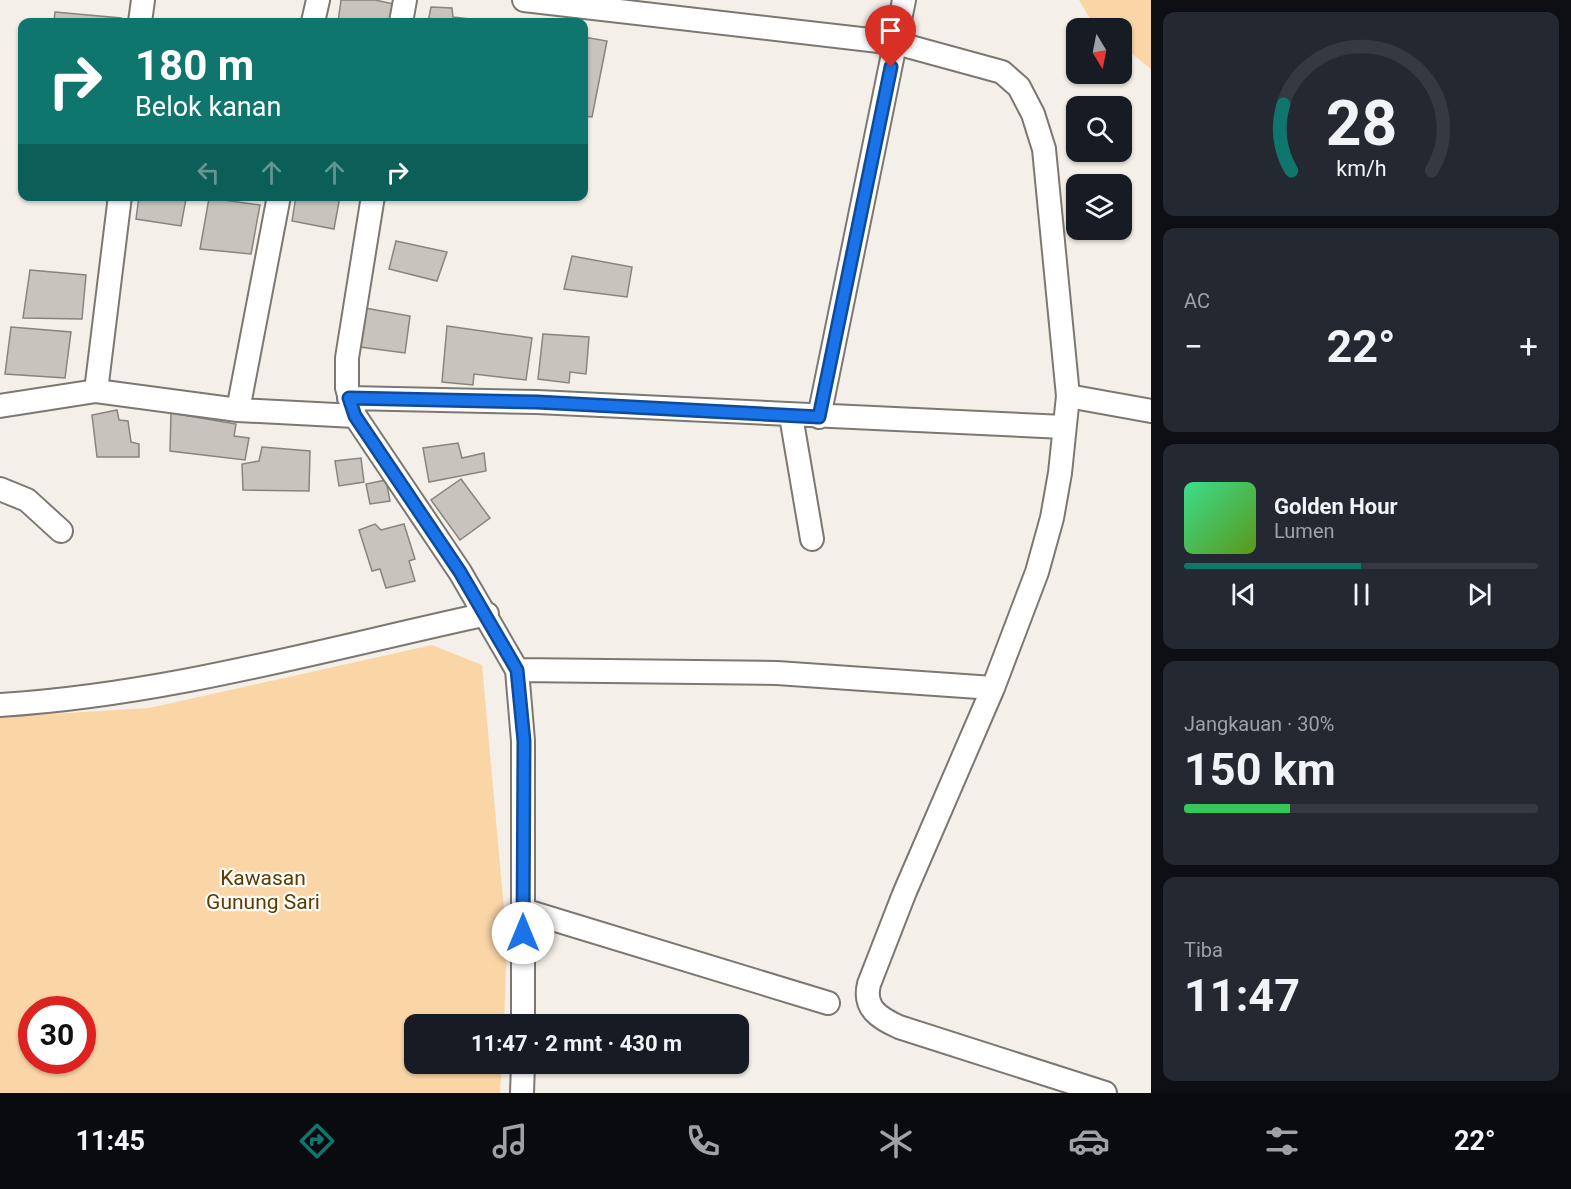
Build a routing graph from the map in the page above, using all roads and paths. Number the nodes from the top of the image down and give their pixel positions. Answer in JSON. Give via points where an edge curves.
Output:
{"nodes":[{"id":1,"x":143,"y":0,"type":"edge"},
{"id":2,"x":318,"y":0,"type":"edge"},
{"id":3,"x":405,"y":0,"type":"edge"},
{"id":4,"x":524,"y":0,"type":"edge"},
{"id":5,"x":904,"y":0,"type":"edge"},
{"id":6,"x":576,"y":3,"type":"edge"},
{"id":7,"x":141,"y":18,"type":"edge"},
{"id":8,"x":314,"y":18,"type":"edge"},
{"id":9,"x":402,"y":18,"type":"edge"},
{"id":10,"x":896,"y":43,"type":"junction"},
{"id":11,"x":119,"y":201,"type":"edge"},
{"id":12,"x":278,"y":201,"type":"edge"},
{"id":13,"x":372,"y":201,"type":"edge"},
{"id":14,"x":96,"y":391,"type":"junction"},
{"id":15,"x":1068,"y":396,"type":"junction"},
{"id":16,"x":0,"y":406,"type":"edge"},
{"id":17,"x":352,"y":407,"type":"junction"},
{"id":18,"x":238,"y":410,"type":"junction"},
{"id":19,"x":1151,"y":411,"type":"edge"},
{"id":20,"x":791,"y":416,"type":"junction"},
{"id":21,"x":819,"y":417,"type":"junction"},
{"id":22,"x":1064,"y":427,"type":"junction"},
{"id":23,"x":0,"y":489,"type":"edge"},
{"id":24,"x":60,"y":531,"type":"dead end"},
{"id":25,"x":812,"y":539,"type":"dead end"},
{"id":26,"x":487,"y":614,"type":"junction"},
{"id":27,"x":517,"y":670,"type":"junction"},
{"id":28,"x":993,"y":688,"type":"junction"},
{"id":29,"x":0,"y":705,"type":"edge"},
{"id":30,"x":523,"y":910,"type":"junction"},
{"id":31,"x":828,"y":1003,"type":"dead end"},
{"id":32,"x":523,"y":1014,"type":"edge"},
{"id":33,"x":523,"y":1074,"type":"edge"},
{"id":34,"x":522,"y":1093,"type":"edge"},
{"id":35,"x":1105,"y":1093,"type":"edge"}],
"edges":[{"from":1,"to":7,"type":"street"},
{"from":2,"to":8,"type":"street"},
{"from":3,"to":9,"type":"street"},
{"from":4,"to":6,"type":"street"},
{"from":5,"to":10,"type":"street"},
{"from":6,"to":10,"type":"street"},
{"from":10,"to":15,"type":"street","via":[[1002,72],[1027,99],[1044,149]]},
{"from":10,"to":21,"type":"street"},
{"from":11,"to":14,"type":"street"},
{"from":12,"to":18,"type":"street"},
{"from":13,"to":17,"type":"street","via":[[347,358]]},
{"from":14,"to":16,"type":"street"},
{"from":14,"to":18,"type":"street"},
{"from":15,"to":19,"type":"street"},
{"from":15,"to":22,"type":"street"},
{"from":17,"to":18,"type":"street"},
{"from":17,"to":20,"type":"street","via":[[537,402]]},
{"from":17,"to":26,"type":"street"},
{"from":20,"to":21,"type":"street"},
{"from":20,"to":25,"type":"street"},
{"from":21,"to":22,"type":"street"},
{"from":22,"to":28,"type":"street","via":[[1052,518]]},
{"from":23,"to":24,"type":"street","via":[[27,500]]},
{"from":26,"to":27,"type":"street"},
{"from":26,"to":29,"type":"street","via":[[228,671],[126,690]]},
{"from":27,"to":28,"type":"street","via":[[777,673]]},
{"from":27,"to":30,"type":"street","via":[[524,741]]},
{"from":28,"to":35,"type":"street","via":[[903,894],[869,984],[868,1003],[877,1015],[899,1027]]},
{"from":30,"to":31,"type":"street"},
{"from":30,"to":32,"type":"street"},
{"from":33,"to":34,"type":"street"}]}
